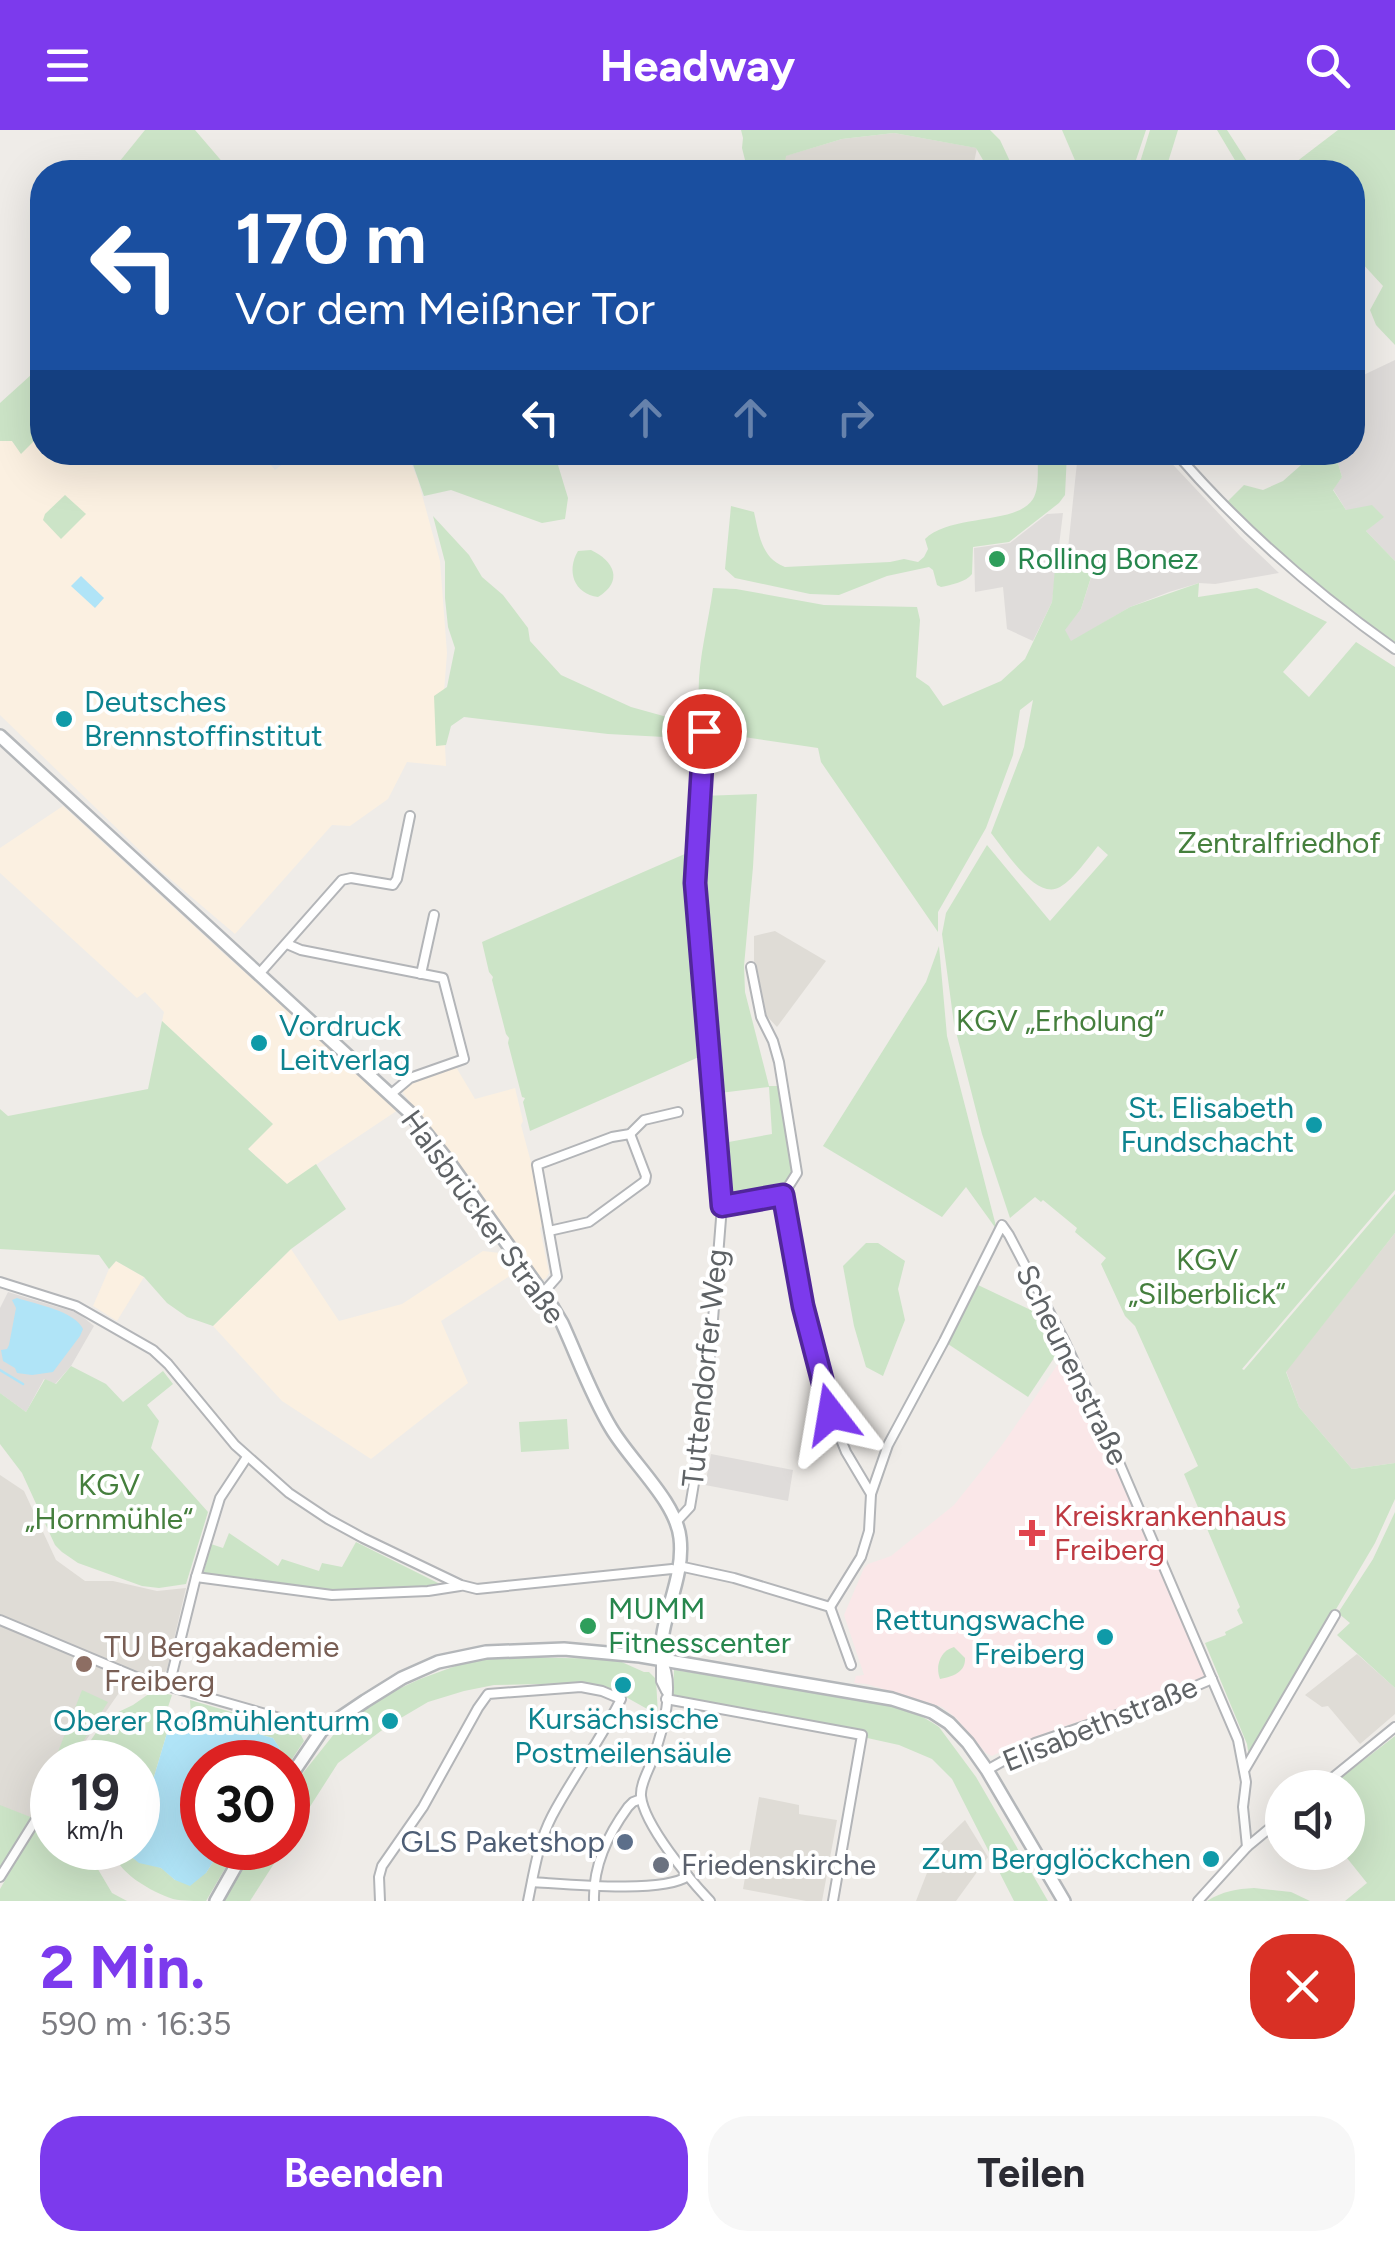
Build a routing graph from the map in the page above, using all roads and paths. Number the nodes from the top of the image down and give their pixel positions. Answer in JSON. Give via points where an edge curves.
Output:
{"nodes":[{"id":1,"x":1188,"y":465,"type":"edge"},
{"id":2,"x":1395,"y":649,"type":"edge"},
{"id":3,"x":704,"y":731,"type":"dead end"},
{"id":4,"x":0,"y":736,"type":"edge"},
{"id":5,"x":410,"y":816,"type":"dead end"},
{"id":6,"x":434,"y":915,"type":"dead end"},
{"id":7,"x":287,"y":944,"type":"junction"},
{"id":8,"x":751,"y":967,"type":"dead end"},
{"id":9,"x":259,"y":974,"type":"junction"},
{"id":10,"x":421,"y":974,"type":"junction"},
{"id":11,"x":391,"y":1094,"type":"junction"},
{"id":12,"x":678,"y":1112,"type":"dead end"},
{"id":13,"x":630,"y":1134,"type":"junction"},
{"id":14,"x":783,"y":1195,"type":"junction"},
{"id":15,"x":722,"y":1206,"type":"junction"},
{"id":16,"x":549,"y":1231,"type":"junction"},
{"id":17,"x":1,"y":1282,"type":"edge"},
{"id":18,"x":1,"y":1293,"type":"edge"},
{"id":19,"x":542,"y":1294,"type":"junction"},
{"id":20,"x":247,"y":1457,"type":"junction"},
{"id":21,"x":871,"y":1494,"type":"junction"},
{"id":22,"x":676,"y":1521,"type":"junction"},
{"id":23,"x":679,"y":1568,"type":"junction"},
{"id":24,"x":196,"y":1577,"type":"junction"},
{"id":25,"x":462,"y":1585,"type":"junction"},
{"id":26,"x":830,"y":1607,"type":"junction"},
{"id":27,"x":1334,"y":1615,"type":"dead end"},
{"id":28,"x":0,"y":1620,"type":"edge"},
{"id":29,"x":662,"y":1660,"type":"junction"},
{"id":30,"x":851,"y":1665,"type":"dead end"},
{"id":31,"x":1212,"y":1679,"type":"junction"},
{"id":32,"x":169,"y":1686,"type":"junction"},
{"id":33,"x":666,"y":1695,"type":"junction"},
{"id":34,"x":1395,"y":1726,"type":"edge"},
{"id":35,"x":322,"y":1730,"type":"junction"},
{"id":36,"x":310,"y":1748,"type":"edge"},
{"id":37,"x":1245,"y":1769,"type":"junction"},
{"id":38,"x":987,"y":1770,"type":"junction"},
{"id":39,"x":1342,"y":1770,"type":"edge"},
{"id":40,"x":642,"y":1799,"type":"junction"},
{"id":41,"x":30,"y":1829,"type":"edge"},
{"id":42,"x":1265,"y":1832,"type":"edge"},
{"id":43,"x":1247,"y":1846,"type":"junction"},
{"id":44,"x":234,"y":1870,"type":"edge"},
{"id":45,"x":0,"y":1876,"type":"edge"},
{"id":46,"x":688,"y":1876,"type":"junction"},
{"id":47,"x":532,"y":1882,"type":"junction"},
{"id":48,"x":594,"y":1886,"type":"junction"},
{"id":49,"x":216,"y":1901,"type":"edge"},
{"id":50,"x":380,"y":1901,"type":"edge"},
{"id":51,"x":528,"y":1901,"type":"edge"},
{"id":52,"x":594,"y":1901,"type":"edge"},
{"id":53,"x":710,"y":1901,"type":"edge"},
{"id":54,"x":833,"y":1901,"type":"edge"},
{"id":55,"x":1064,"y":1901,"type":"edge"},
{"id":56,"x":1198,"y":1901,"type":"edge"}],
"edges":[{"from":1,"to":2,"type":"street","via":[[1280,561]]},
{"from":3,"to":15,"type":"street","name":"Tuttendorfer Weg","via":[[695,883]]},
{"from":4,"to":9,"type":"main road","name":"Halsbrücker Straße"},
{"from":5,"to":7,"type":"street","via":[[393,885],[342,880]]},
{"from":6,"to":10,"type":"street"},
{"from":7,"to":9,"type":"street"},
{"from":7,"to":10,"type":"street"},
{"from":8,"to":14,"type":"street","via":[[760,1018],[779,1062],[797,1173]]},
{"from":9,"to":11,"type":"main road","name":"Halsbrücker Straße"},
{"from":10,"to":11,"type":"street","via":[[443,978],[464,1059],[410,1078]]},
{"from":11,"to":19,"type":"main road","name":"Halsbrücker Straße"},
{"from":12,"to":13,"type":"street","via":[[644,1120]]},
{"from":13,"to":16,"type":"street","via":[[645,1181],[589,1222]]},
{"from":13,"to":16,"type":"street","via":[[538,1165]]},
{"from":14,"to":15,"type":"street"},
{"from":14,"to":21,"type":"street","via":[[831,1414]]},
{"from":15,"to":22,"type":"street","name":"Tuttendorfer Weg","via":[[704,1414],[690,1506]]},
{"from":16,"to":19,"type":"street","via":[[557,1277]]},
{"from":17,"to":18,"type":"street"},
{"from":17,"to":20,"type":"street","via":[[76,1306],[153,1350]]},
{"from":19,"to":22,"type":"main road","name":"Halsbrücker Straße","via":[[613,1432]]},
{"from":20,"to":24,"type":"street","via":[[220,1498]]},
{"from":20,"to":25,"type":"street","via":[[328,1519]]},
{"from":21,"to":26,"type":"street","via":[[861,1557]]},
{"from":21,"to":31,"type":"street","name":"Scheunenstraße","via":[[888,1445],[1002,1225],[1081,1376]]},
{"from":22,"to":23,"type":"main road","name":"Halsbrücker Straße"},
{"from":23,"to":25,"type":"street"},
{"from":23,"to":26,"type":"street"},
{"from":23,"to":29,"type":"main road","name":"Halsbrücker Straße"},
{"from":24,"to":25,"type":"street","via":[[332,1595]]},
{"from":24,"to":32,"type":"street"},
{"from":26,"to":30,"type":"street"},
{"from":27,"to":37,"type":"street"},
{"from":28,"to":32,"type":"street"},
{"from":29,"to":33,"type":"street"},
{"from":29,"to":35,"type":"main road","via":[[564,1650],[486,1652],[402,1678]]},
{"from":29,"to":38,"type":"main road","via":[[922,1708],[949,1722]]},
{"from":31,"to":37,"type":"street","name":"Scheunenstraße"},
{"from":31,"to":38,"type":"street","name":"Elisabethstraße","via":[[1035,1743]]},
{"from":32,"to":35,"type":"street"},
{"from":33,"to":40,"type":"street"},
{"from":33,"to":54,"type":"street","via":[[862,1735]]},
{"from":34,"to":39,"type":"street"},
{"from":35,"to":36,"type":"main road"},
{"from":37,"to":43,"type":"street","name":"Scheunenstraße"},
{"from":38,"to":55,"type":"main road"},
{"from":40,"to":46,"type":"street"},
{"from":40,"to":48,"type":"street","via":[[611,1833]]},
{"from":41,"to":45,"type":"street"},
{"from":42,"to":43,"type":"street"},
{"from":43,"to":56,"type":"street"},
{"from":44,"to":49,"type":"main road"},
{"from":46,"to":48,"type":"street","via":[[668,1884]]},
{"from":46,"to":53,"type":"street"},
{"from":47,"to":48,"type":"street"},
{"from":47,"to":50,"type":"street","via":[[552,1818],[621,1699],[581,1687],[488,1694],[382,1866]]},
{"from":47,"to":51,"type":"street"},
{"from":48,"to":52,"type":"street"}]}
